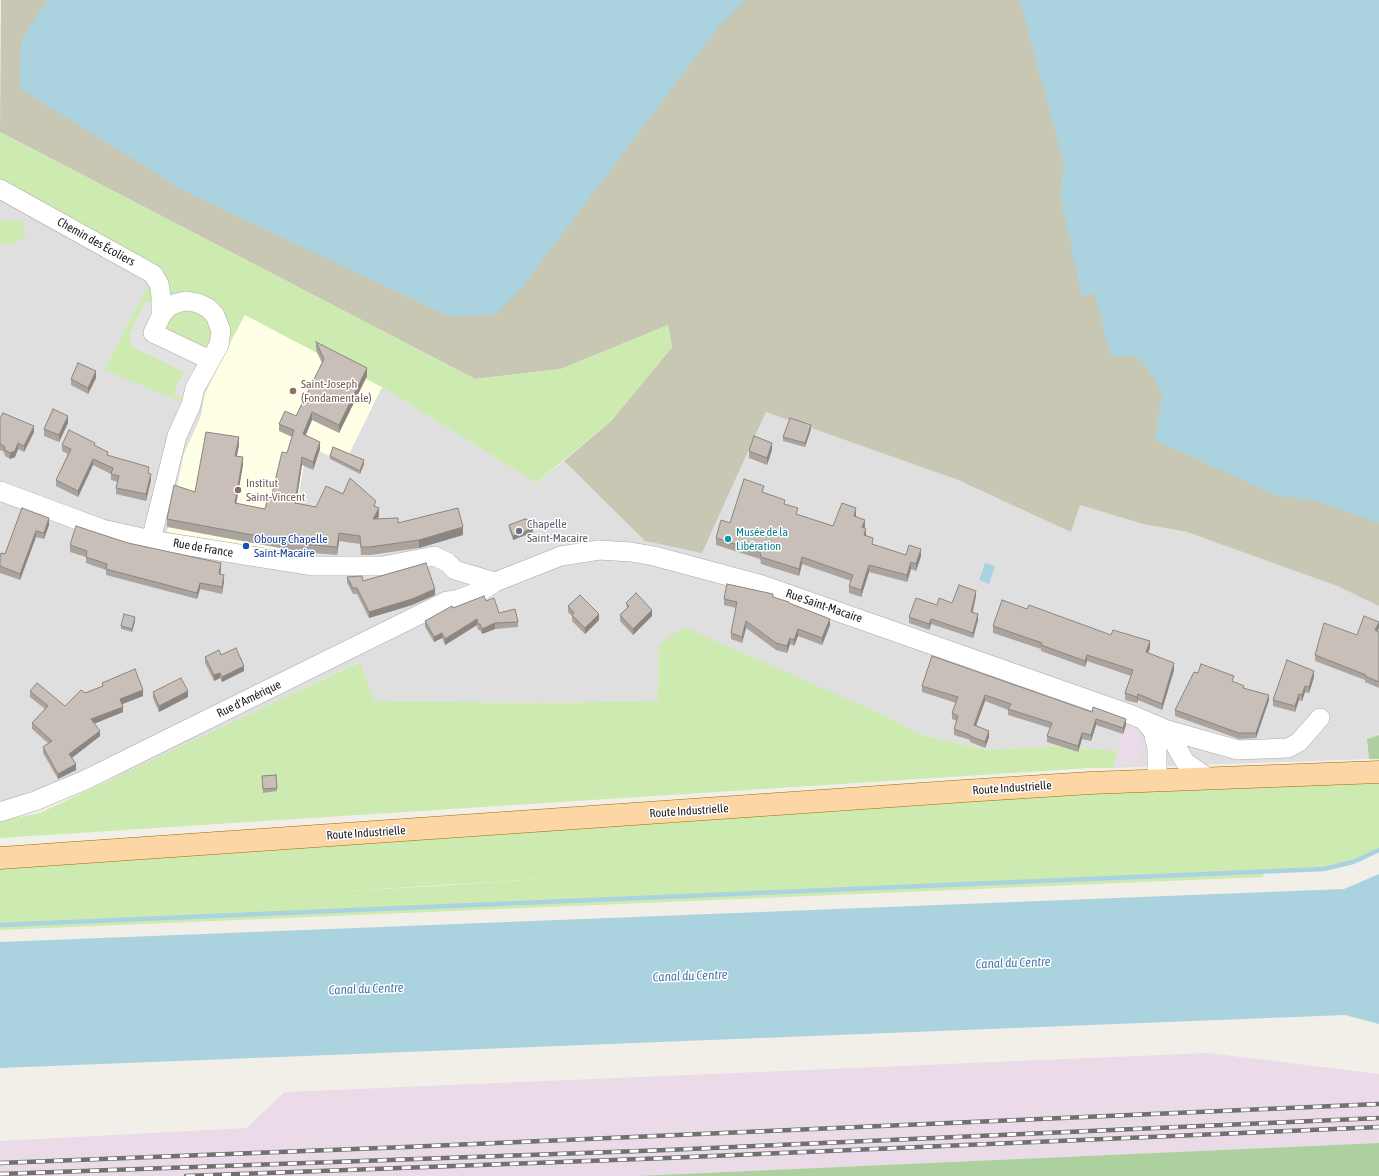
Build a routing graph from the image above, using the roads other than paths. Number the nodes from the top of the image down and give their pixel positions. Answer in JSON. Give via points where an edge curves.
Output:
{"nodes":[{"id":1,"x":0,"y":189,"type":"edge"},
{"id":2,"x":161,"y":316,"type":"junction"},
{"id":3,"x":210,"y":360,"type":"junction"},
{"id":4,"x":0,"y":491,"type":"edge"},
{"id":5,"x":151,"y":540,"type":"junction"},
{"id":6,"x":455,"y":570,"type":"junction"},
{"id":7,"x":495,"y":582,"type":"junction"},
{"id":8,"x":447,"y":601,"type":"junction"},
{"id":9,"x":1320,"y":718,"type":"dead end"},
{"id":10,"x":1145,"y":722,"type":"junction"},
{"id":11,"x":1167,"y":730,"type":"junction"},
{"id":12,"x":1379,"y":772,"type":"edge"},
{"id":13,"x":1208,"y":778,"type":"junction"},
{"id":14,"x":1157,"y":780,"type":"junction"},
{"id":15,"x":0,"y":812,"type":"edge"},
{"id":16,"x":0,"y":858,"type":"edge"}],
"edges":[{"from":1,"to":2,"type":"street","name":"Chemin des Écoliers","via":[[153,274],[160,289]]},
{"from":2,"to":3,"type":"street","name":"Chemin des Écoliers","via":[[153,333]]},
{"from":2,"to":3,"type":"street","name":"Chemin des Écoliers","via":[[168,307],[177,302],[198,303],[208,308],[215,316],[221,331],[219,345]]},
{"from":3,"to":5,"type":"street","name":"Chemin des Écoliers","via":[[195,388],[177,436]]},
{"from":4,"to":5,"type":"street","name":"Rue de France","via":[[102,529]]},
{"from":5,"to":6,"type":"street","name":"Rue de France","via":[[314,566],[383,566],[434,556],[447,562]]},
{"from":6,"to":7,"type":"street","name":"Rue de France"},
{"from":6,"to":8,"type":"street","via":[[455,591]]},
{"from":7,"to":8,"type":"street","name":"Rue d'Amérique","via":[[483,590]]},
{"from":7,"to":10,"type":"street","name":"Rue Saint-Macaire","via":[[561,556],[578,553],[610,550],[654,556],[795,596],[1132,715]]},
{"from":8,"to":15,"type":"street","name":"Rue d'Amérique","via":[[85,780],[35,802]]},
{"from":9,"to":11,"type":"street","name":"Rue Saint-Macaire","via":[[1299,742],[1288,748],[1238,750]]},
{"from":10,"to":11,"type":"street","name":"Rue Saint-Macaire"},
{"from":10,"to":14,"type":"street","via":[[1153,731],[1157,748]]},
{"from":11,"to":13,"type":"street","via":[[1185,762]]},
{"from":12,"to":13,"type":"main road","name":"Route Industrielle"},
{"from":13,"to":14,"type":"main road","name":"Route Industrielle"},
{"from":14,"to":16,"type":"main road","name":"Route Industrielle","via":[[964,791]]}]}
